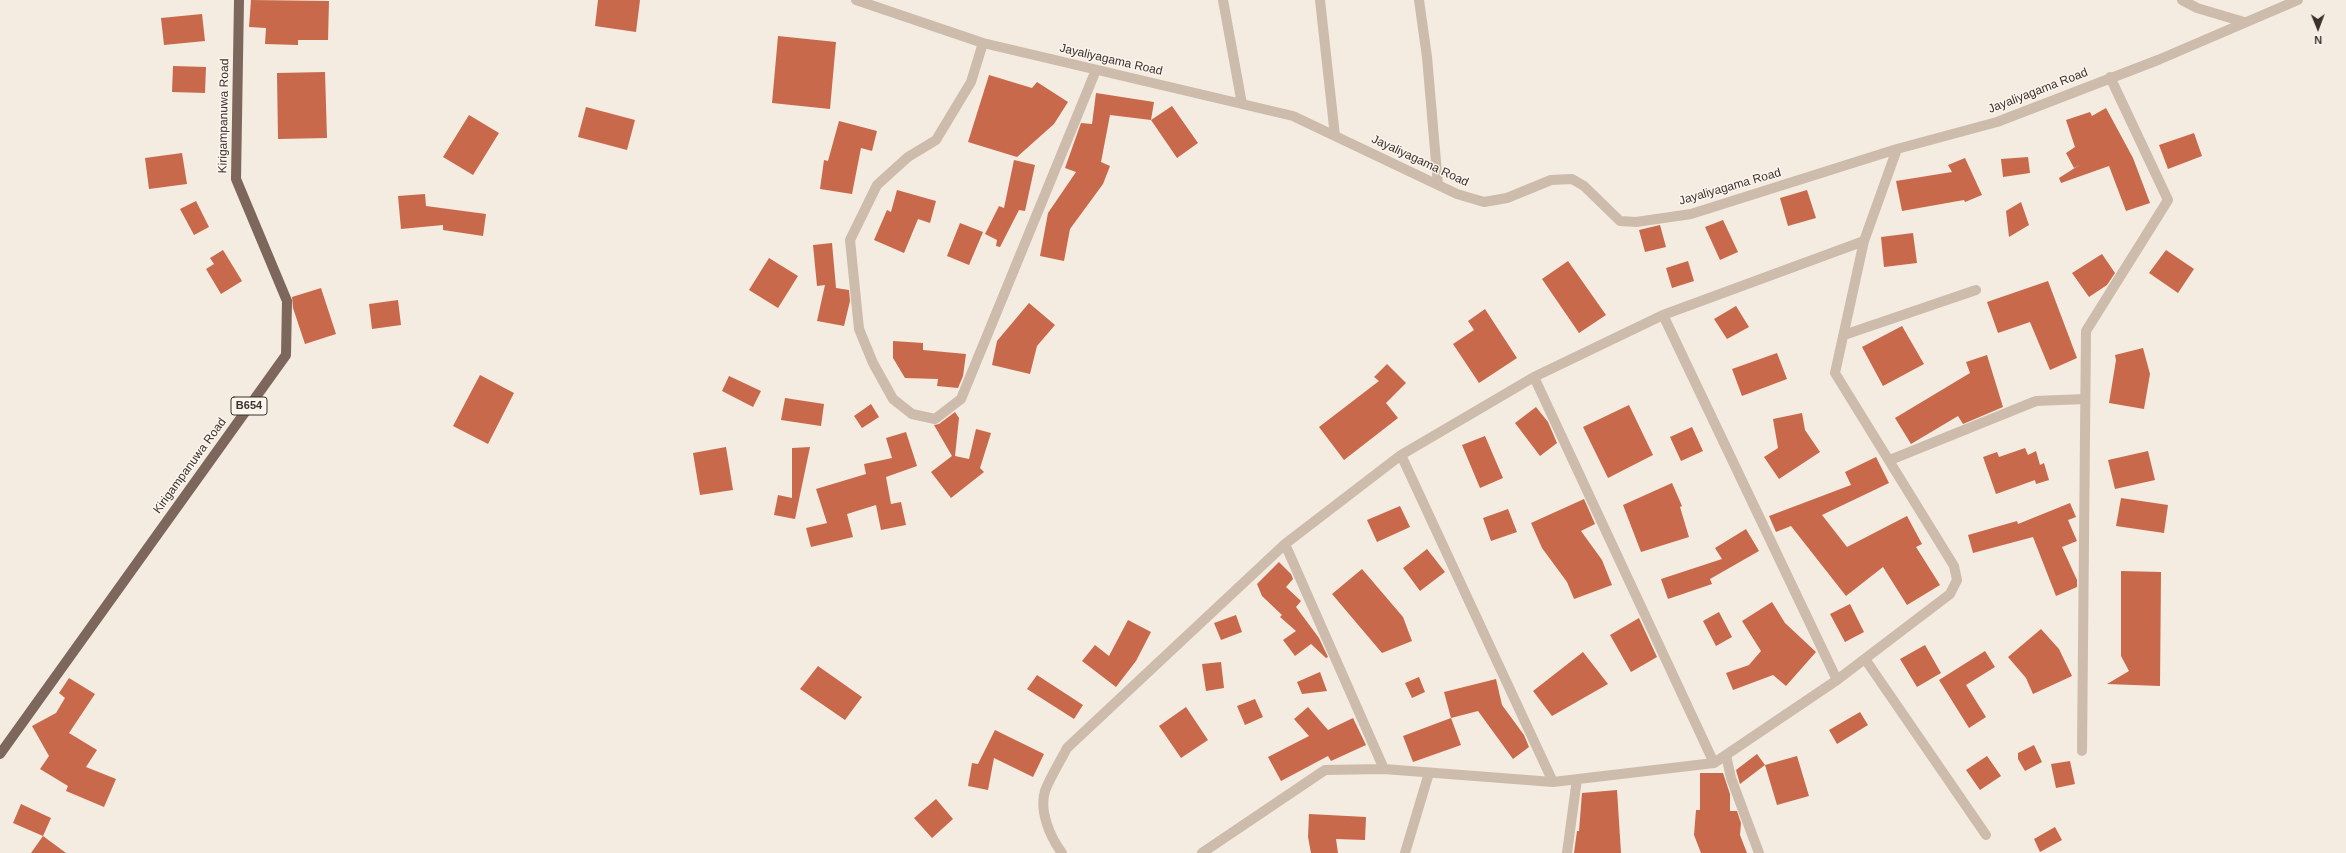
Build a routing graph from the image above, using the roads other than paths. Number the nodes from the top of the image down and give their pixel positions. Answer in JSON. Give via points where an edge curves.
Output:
{"nodes":[{"id":1,"x":239,"y":0,"type":"edge"},
{"id":2,"x":856,"y":0,"type":"edge"},
{"id":3,"x":1223,"y":0,"type":"edge"},
{"id":4,"x":1320,"y":0,"type":"edge"},
{"id":5,"x":1419,"y":0,"type":"edge"},
{"id":6,"x":2182,"y":0,"type":"edge"},
{"id":7,"x":2298,"y":0,"type":"edge"},
{"id":8,"x":2244,"y":22,"type":"junction"},
{"id":9,"x":984,"y":43,"type":"junction"},
{"id":10,"x":1096,"y":70,"type":"junction"},
{"id":11,"x":2110,"y":77,"type":"junction"},
{"id":12,"x":1242,"y":104,"type":"junction"},
{"id":13,"x":1335,"y":136,"type":"junction"},
{"id":14,"x":1897,"y":149,"type":"junction"},
{"id":15,"x":1438,"y":185,"type":"junction"},
{"id":16,"x":1864,"y":241,"type":"junction"},
{"id":17,"x":1976,"y":290,"type":"dead end"},
{"id":18,"x":1663,"y":314,"type":"junction"},
{"id":19,"x":1844,"y":335,"type":"junction"},
{"id":20,"x":1534,"y":377,"type":"junction"},
{"id":21,"x":2085,"y":399,"type":"junction"},
{"id":22,"x":1401,"y":455,"type":"junction"},
{"id":23,"x":1890,"y":460,"type":"junction"},
{"id":24,"x":1285,"y":544,"type":"junction"},
{"id":25,"x":1865,"y":659,"type":"junction"},
{"id":26,"x":1837,"y":680,"type":"junction"},
{"id":27,"x":2082,"y":751,"type":"dead end"},
{"id":28,"x":0,"y":754,"type":"edge"},
{"id":29,"x":1726,"y":755,"type":"junction"},
{"id":30,"x":1714,"y":763,"type":"junction"},
{"id":31,"x":1384,"y":769,"type":"junction"},
{"id":32,"x":1429,"y":773,"type":"junction"},
{"id":33,"x":1577,"y":779,"type":"junction"},
{"id":34,"x":1553,"y":782,"type":"junction"},
{"id":35,"x":1986,"y":835,"type":"dead end"},
{"id":36,"x":1062,"y":853,"type":"edge"},
{"id":37,"x":1202,"y":853,"type":"edge"},
{"id":38,"x":1405,"y":853,"type":"edge"},
{"id":39,"x":1567,"y":853,"type":"edge"},
{"id":40,"x":1759,"y":853,"type":"edge"}],
"edges":[{"from":1,"to":28,"type":"main road","name":"Kirigampanuwa Road","number":"B654","via":[[236,179],[287,301],[286,355]]},
{"from":2,"to":9,"type":"street","name":"Jayaliyagama Road"},
{"from":3,"to":12,"type":"street"},
{"from":4,"to":13,"type":"street"},
{"from":5,"to":15,"type":"street","via":[[1427,57]]},
{"from":6,"to":8,"type":"street","via":[[2197,8]]},
{"from":7,"to":8,"type":"street","name":"Jayaliyagama Road"},
{"from":8,"to":11,"type":"street","name":"Jayaliyagama Road","via":[[2158,60]]},
{"from":9,"to":10,"type":"street","name":"Jayaliyagama Road"},
{"from":9,"to":10,"type":"street","via":[[971,82],[936,140],[908,157],[876,185],[850,240],[859,329],[873,363],[893,399],[912,414],[935,419],[961,399]]},
{"from":10,"to":12,"type":"street","name":"Jayaliyagama Road"},
{"from":11,"to":14,"type":"street","name":"Jayaliyagama Road","via":[[1997,122]]},
{"from":11,"to":21,"type":"street","via":[[2168,200],[2086,331]]},
{"from":12,"to":13,"type":"street","name":"Jayaliyagama Road","via":[[1292,116]]},
{"from":13,"to":15,"type":"street","name":"Jayaliyagama Road"},
{"from":14,"to":15,"type":"street","name":"Jayaliyagama Road","via":[[1691,214],[1636,222],[1620,221],[1584,186],[1572,179],[1551,180],[1507,198],[1484,202]]},
{"from":14,"to":16,"type":"street"},
{"from":16,"to":18,"type":"street"},
{"from":16,"to":19,"type":"street"},
{"from":17,"to":19,"type":"street"},
{"from":18,"to":20,"type":"street"},
{"from":18,"to":26,"type":"street"},
{"from":19,"to":23,"type":"street","via":[[1835,373]]},
{"from":20,"to":22,"type":"street"},
{"from":20,"to":30,"type":"street"},
{"from":21,"to":23,"type":"street","via":[[2036,401]]},
{"from":21,"to":27,"type":"street"},
{"from":22,"to":24,"type":"street"},
{"from":22,"to":34,"type":"street"},
{"from":23,"to":25,"type":"street","via":[[1954,566],[1957,580],[1950,594]]},
{"from":24,"to":31,"type":"street"},
{"from":24,"to":36,"type":"street","via":[[1067,748],[1045,792],[1044,809],[1052,839]]},
{"from":25,"to":26,"type":"street"},
{"from":25,"to":35,"type":"street"},
{"from":26,"to":29,"type":"street"},
{"from":29,"to":30,"type":"street"},
{"from":29,"to":40,"type":"street","via":[[1731,778]]},
{"from":30,"to":33,"type":"street"},
{"from":31,"to":32,"type":"street"},
{"from":31,"to":37,"type":"street","via":[[1325,770]]},
{"from":32,"to":34,"type":"street"},
{"from":32,"to":38,"type":"street"},
{"from":33,"to":34,"type":"street"},
{"from":33,"to":39,"type":"street"}]}
